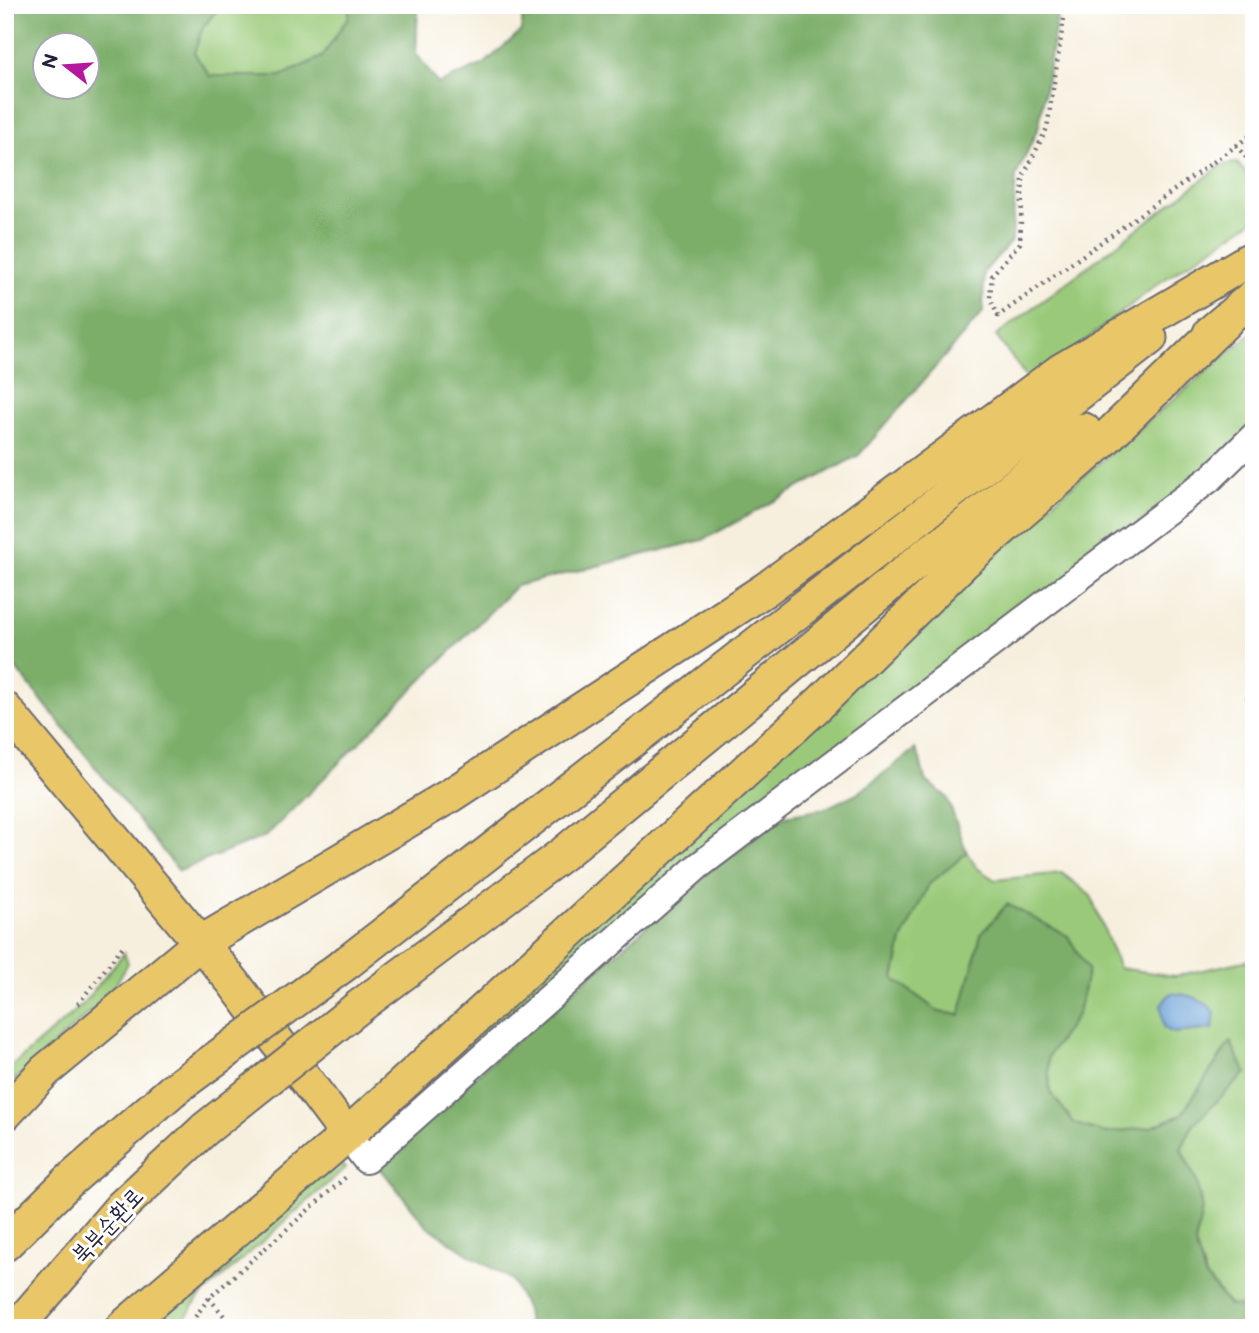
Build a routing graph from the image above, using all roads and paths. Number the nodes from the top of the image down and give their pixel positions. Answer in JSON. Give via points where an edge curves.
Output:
{"nodes":[{"id":1,"x":1066,"y":5,"type":"edge"},
{"id":2,"x":1254,"y":133,"type":"edge"},
{"id":3,"x":1236,"y":145,"type":"junction"},
{"id":4,"x":1254,"y":167,"type":"edge"},
{"id":5,"x":1251,"y":258,"type":"edge"},
{"id":6,"x":1254,"y":296,"type":"edge"},
{"id":7,"x":1227,"y":320,"type":"junction"},
{"id":8,"x":1254,"y":436,"type":"edge"},
{"id":9,"x":1254,"y":654,"type":"edge"},
{"id":10,"x":5,"y":709,"type":"edge"},
{"id":11,"x":1254,"y":721,"type":"edge"},
{"id":12,"x":200,"y":943,"type":"junction"},
{"id":13,"x":124,"y":944,"type":"dead end"},
{"id":14,"x":75,"y":1007,"type":"dead end"},
{"id":15,"x":15,"y":1058,"type":"dead end"},
{"id":16,"x":5,"y":1066,"type":"edge"},
{"id":17,"x":5,"y":1114,"type":"edge"},
{"id":18,"x":357,"y":1148,"type":"junction"},
{"id":19,"x":5,"y":1244,"type":"edge"},
{"id":20,"x":209,"y":1298,"type":"junction"},
{"id":21,"x":16,"y":1328,"type":"edge"},
{"id":22,"x":122,"y":1328,"type":"edge"},
{"id":23,"x":187,"y":1328,"type":"edge"},
{"id":24,"x":234,"y":1328,"type":"edge"}],
"edges":[{"from":1,"to":3,"type":"path","via":[[1047,128],[1023,177],[1020,243],[992,275],[990,298],[998,316]]},
{"from":2,"to":3,"type":"path"},
{"from":3,"to":4,"type":"path"},
{"from":5,"to":12,"type":"main road","via":[[1060,371],[766,589],[486,772]]},
{"from":5,"to":19,"type":"main road","bridge":true,"via":[[610,760],[173,1090]]},
{"from":6,"to":7,"type":"main road"},
{"from":7,"to":18,"type":"main road","via":[[1101,443],[964,562]]},
{"from":7,"to":21,"type":"main road","name":"북부순환로","bridge":true,"via":[[928,553],[564,853],[205,1129],[121,1207]]},
{"from":8,"to":18,"type":"street","via":[[1201,485],[697,867]]},
{"from":9,"to":11,"type":"path","via":[[1247,686]]},
{"from":10,"to":12,"type":"main road"},
{"from":12,"to":17,"type":"main road","via":[[45,1071]]},
{"from":12,"to":18,"type":"main road"},
{"from":13,"to":14,"type":"path"},
{"from":15,"to":16,"type":"path"},
{"from":18,"to":20,"type":"path"},
{"from":18,"to":22,"type":"main road"},
{"from":20,"to":23,"type":"path"},
{"from":20,"to":24,"type":"path"}]}
